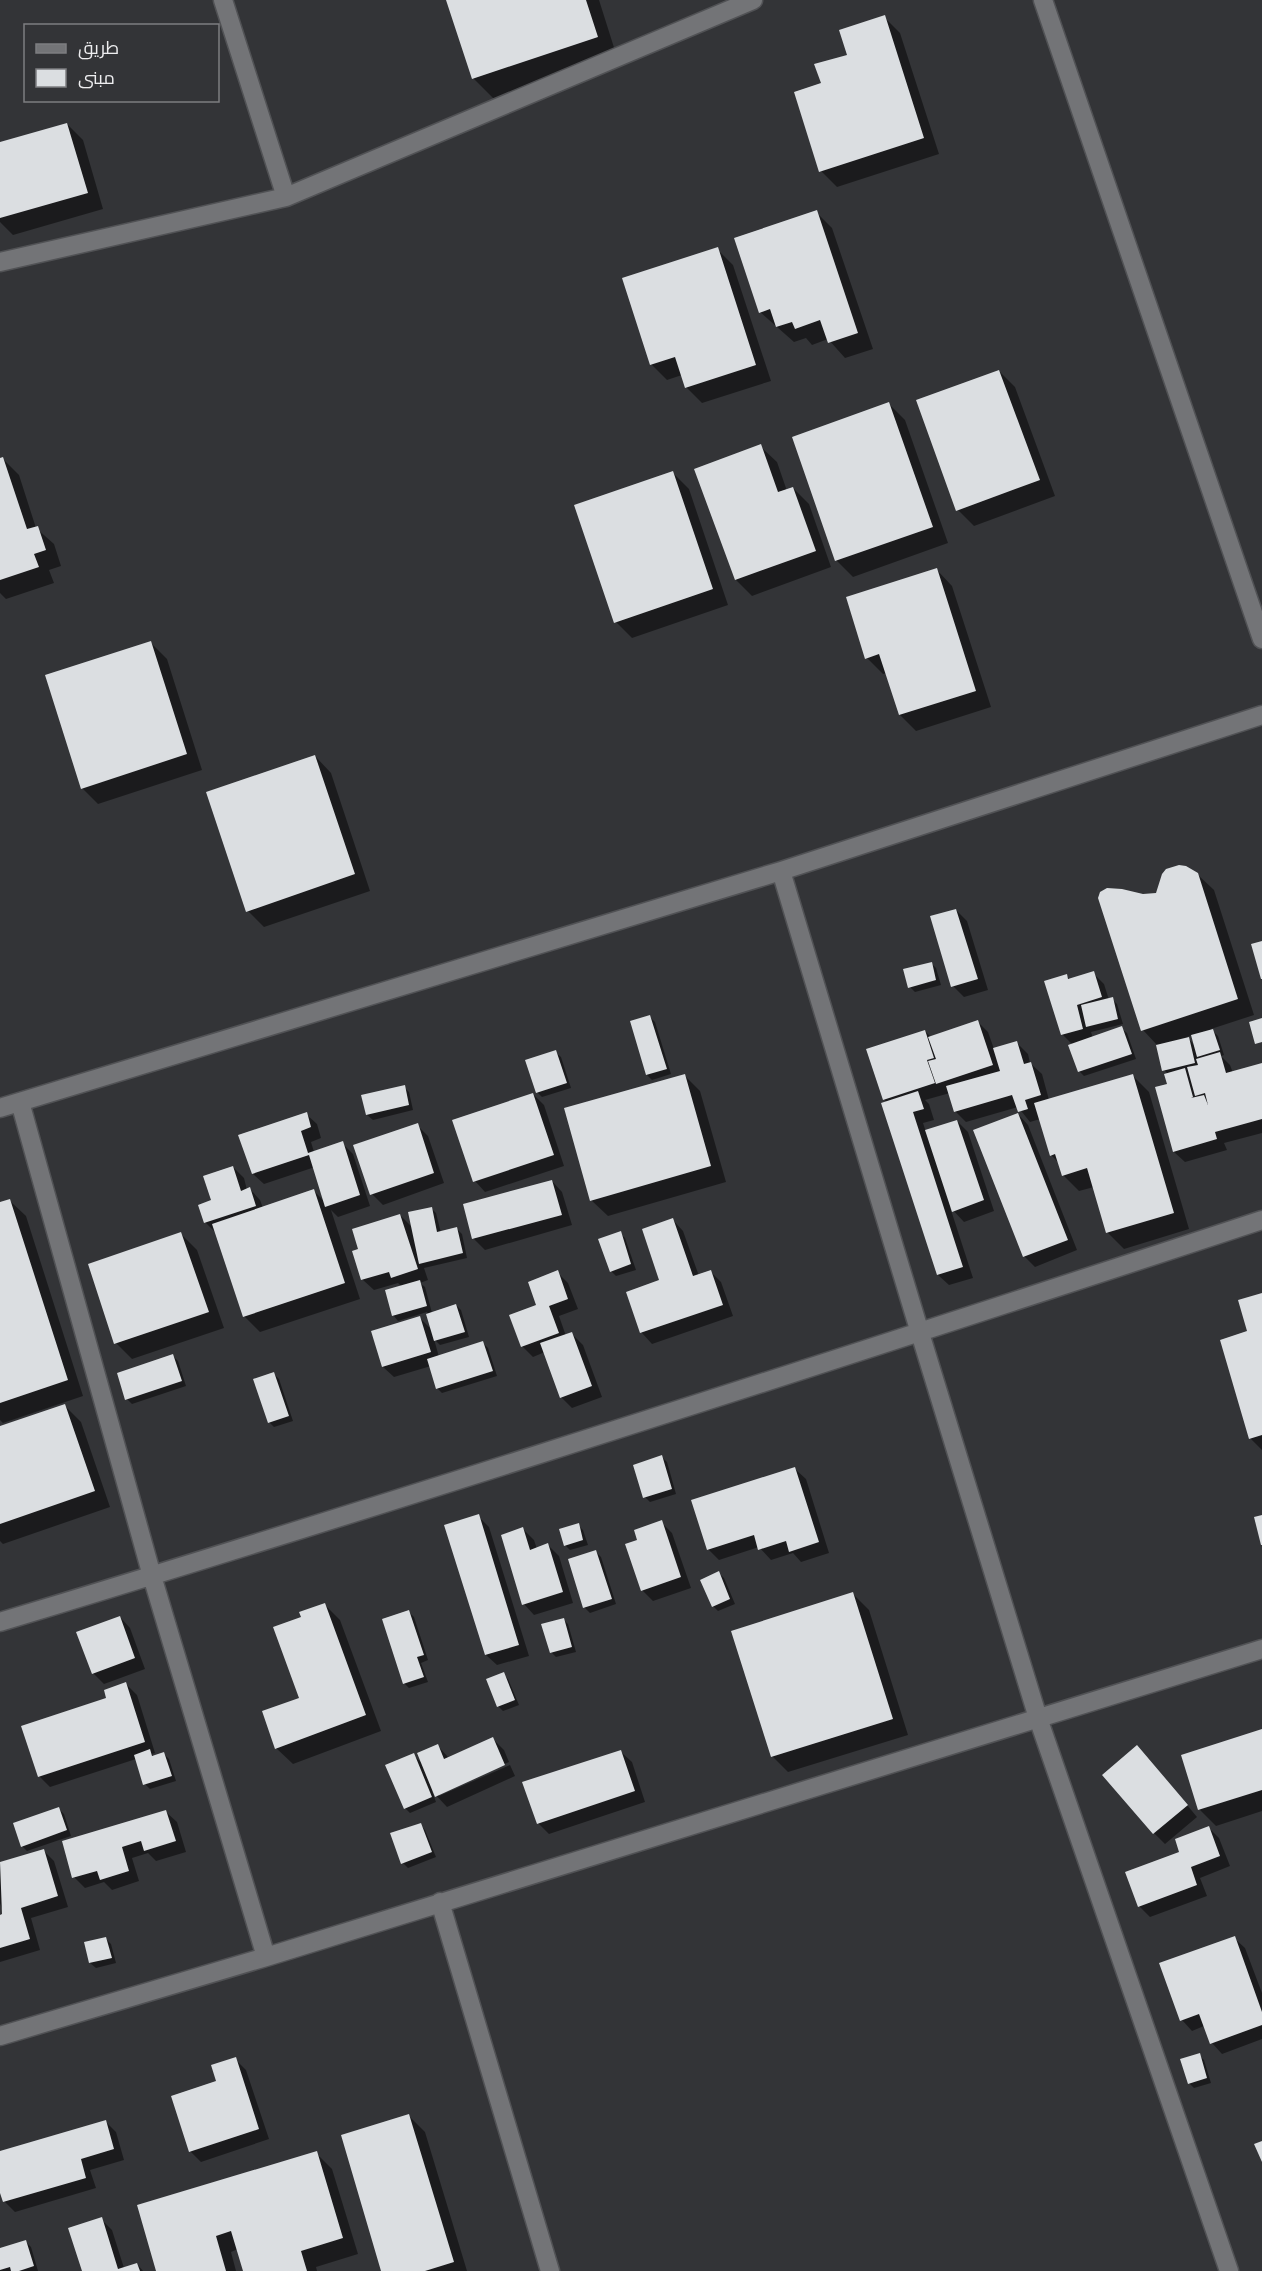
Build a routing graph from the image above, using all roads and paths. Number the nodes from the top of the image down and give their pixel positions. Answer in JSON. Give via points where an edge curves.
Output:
{"nodes":[{"id":1,"x":224,"y":0,"type":"edge"},
{"id":2,"x":753,"y":0,"type":"edge"},
{"id":3,"x":1043,"y":0,"type":"edge"},
{"id":4,"x":286,"y":197,"type":"junction"},
{"id":5,"x":0,"y":262,"type":"edge"},
{"id":6,"x":1262,"y":639,"type":"edge"},
{"id":7,"x":1262,"y":715,"type":"edge"},
{"id":8,"x":782,"y":871,"type":"junction"},
{"id":9,"x":20,"y":1102,"type":"junction"},
{"id":10,"x":0,"y":1108,"type":"edge"},
{"id":11,"x":1262,"y":1220,"type":"edge"},
{"id":12,"x":920,"y":1333,"type":"junction"},
{"id":13,"x":152,"y":1576,"type":"junction"},
{"id":14,"x":0,"y":1622,"type":"edge"},
{"id":15,"x":1262,"y":1649,"type":"edge"},
{"id":16,"x":1038,"y":1718,"type":"junction"},
{"id":17,"x":440,"y":1902,"type":"junction"},
{"id":18,"x":266,"y":1956,"type":"junction"},
{"id":19,"x":0,"y":2036,"type":"edge"},
{"id":20,"x":550,"y":2271,"type":"edge"},
{"id":21,"x":1229,"y":2271,"type":"edge"}],
"edges":[{"from":1,"to":4,"type":"street"},
{"from":2,"to":4,"type":"street"},
{"from":3,"to":6,"type":"street"},
{"from":4,"to":5,"type":"street"},
{"from":7,"to":8,"type":"street"},
{"from":8,"to":9,"type":"street"},
{"from":8,"to":12,"type":"street"},
{"from":9,"to":10,"type":"street"},
{"from":9,"to":13,"type":"street"},
{"from":11,"to":12,"type":"street"},
{"from":12,"to":13,"type":"street"},
{"from":12,"to":16,"type":"street"},
{"from":13,"to":14,"type":"street"},
{"from":13,"to":18,"type":"street"},
{"from":15,"to":16,"type":"street"},
{"from":16,"to":17,"type":"street"},
{"from":16,"to":21,"type":"street"},
{"from":17,"to":18,"type":"street"},
{"from":17,"to":20,"type":"street"},
{"from":18,"to":19,"type":"street"}]}
